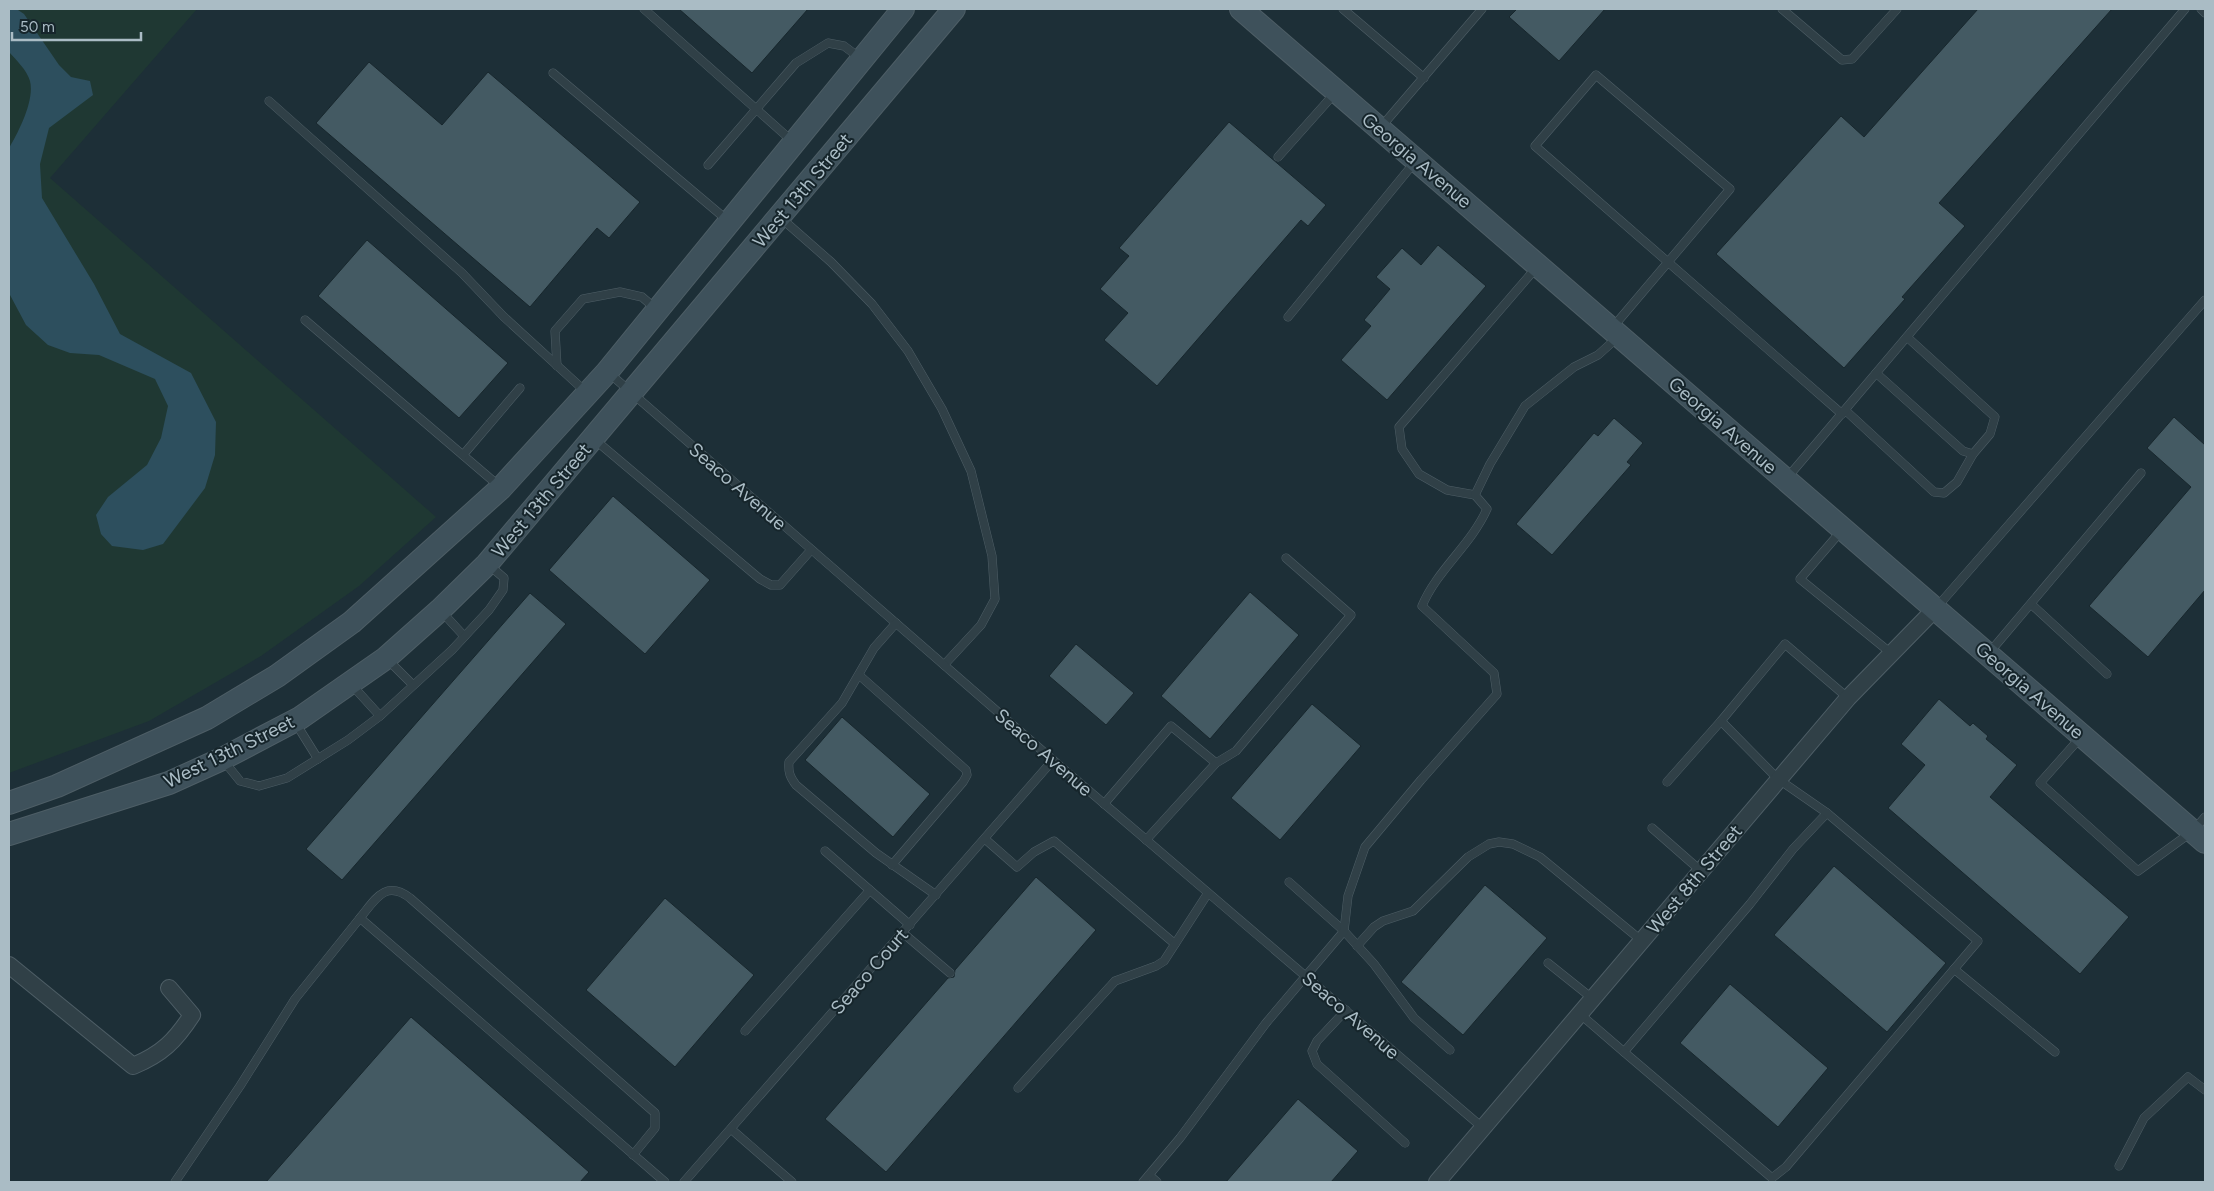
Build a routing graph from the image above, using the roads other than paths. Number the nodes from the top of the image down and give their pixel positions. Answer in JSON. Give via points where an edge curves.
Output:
{"nodes":[{"id":1,"x":644,"y":9,"type":"edge"},
{"id":2,"x":903,"y":9,"type":"edge"},
{"id":3,"x":954,"y":9,"type":"edge"},
{"id":4,"x":1241,"y":9,"type":"edge"},
{"id":5,"x":1344,"y":9,"type":"edge"},
{"id":6,"x":1482,"y":9,"type":"edge"},
{"id":7,"x":1782,"y":9,"type":"edge"},
{"id":8,"x":1897,"y":9,"type":"edge"},
{"id":9,"x":2185,"y":9,"type":"edge"},
{"id":10,"x":2201,"y":9,"type":"edge"},
{"id":11,"x":2205,"y":13,"type":"edge"},
{"id":12,"x":862,"y":59,"type":"junction"},
{"id":13,"x":552,"y":72,"type":"dead end"},
{"id":14,"x":1424,"y":78,"type":"junction"},
{"id":15,"x":1336,"y":92,"type":"junction"},
{"id":16,"x":269,"y":101,"type":"dead end"},
{"id":17,"x":756,"y":109,"type":"junction"},
{"id":18,"x":1380,"y":128,"type":"junction"},
{"id":19,"x":794,"y":143,"type":"junction"},
{"id":20,"x":1278,"y":157,"type":"dead end"},
{"id":21,"x":1417,"y":160,"type":"junction"},
{"id":22,"x":708,"y":165,"type":"dead end"},
{"id":23,"x":780,"y":217,"type":"junction"},
{"id":24,"x":729,"y":222,"type":"junction"},
{"id":25,"x":1668,"y":262,"type":"junction"},
{"id":26,"x":1539,"y":265,"type":"junction"},
{"id":27,"x":2205,"y":300,"type":"edge"},
{"id":28,"x":657,"y":310,"type":"junction"},
{"id":29,"x":1288,"y":318,"type":"dead end"},
{"id":30,"x":305,"y":320,"type":"dead end"},
{"id":31,"x":1616,"y":332,"type":"junction"},
{"id":32,"x":1907,"y":337,"type":"junction"},
{"id":33,"x":557,"y":366,"type":"junction"},
{"id":34,"x":607,"y":372,"type":"junction"},
{"id":35,"x":1876,"y":373,"type":"junction"},
{"id":36,"x":520,"y":388,"type":"dead end"},
{"id":37,"x":587,"y":394,"type":"junction"},
{"id":38,"x":631,"y":394,"type":"junction"},
{"id":39,"x":1843,"y":412,"type":"junction"},
{"id":40,"x":594,"y":438,"type":"junction"},
{"id":41,"x":1974,"y":454,"type":"junction"},
{"id":42,"x":463,"y":455,"type":"junction"},
{"id":43,"x":2141,"y":474,"type":"dead end"},
{"id":44,"x":1786,"y":479,"type":"junction"},
{"id":45,"x":501,"y":488,"type":"junction"},
{"id":46,"x":1475,"y":494,"type":"junction"},
{"id":47,"x":1843,"y":529,"type":"junction"},
{"id":48,"x":811,"y":550,"type":"junction"},
{"id":49,"x":1286,"y":558,"type":"dead end"},
{"id":50,"x":487,"y":564,"type":"junction"},
{"id":51,"x":2031,"y":604,"type":"junction"},
{"id":52,"x":1936,"y":608,"type":"junction"},
{"id":53,"x":440,"y":610,"type":"junction"},
{"id":54,"x":896,"y":623,"type":"junction"},
{"id":55,"x":464,"y":636,"type":"junction"},
{"id":56,"x":1892,"y":654,"type":"junction"},
{"id":57,"x":1988,"y":654,"type":"junction"},
{"id":58,"x":386,"y":658,"type":"junction"},
{"id":59,"x":944,"y":665,"type":"junction"},
{"id":60,"x":2108,"y":674,"type":"dead end"},
{"id":61,"x":859,"y":675,"type":"junction"},
{"id":62,"x":350,"y":683,"type":"junction"},
{"id":63,"x":413,"y":685,"type":"junction"},
{"id":64,"x":1848,"y":698,"type":"junction"},
{"id":65,"x":380,"y":716,"type":"junction"},
{"id":66,"x":294,"y":720,"type":"junction"},
{"id":67,"x":1721,"y":722,"type":"junction"},
{"id":68,"x":2082,"y":735,"type":"junction"},
{"id":69,"x":222,"y":758,"type":"junction"},
{"id":70,"x":318,"y":759,"type":"junction"},
{"id":71,"x":1053,"y":760,"type":"junction"},
{"id":72,"x":1216,"y":764,"type":"junction"},
{"id":73,"x":1778,"y":779,"type":"junction"},
{"id":74,"x":1667,"y":782,"type":"dead end"},
{"id":75,"x":9,"y":803,"type":"edge"},
{"id":76,"x":1104,"y":804,"type":"junction"},
{"id":77,"x":1827,"y":813,"type":"junction"},
{"id":78,"x":1652,"y":828,"type":"dead end"},
{"id":79,"x":2201,"y":830,"type":"edge"},
{"id":80,"x":9,"y":834,"type":"edge"},
{"id":81,"x":985,"y":838,"type":"junction"},
{"id":82,"x":1146,"y":840,"type":"junction"},
{"id":83,"x":825,"y":851,"type":"dead end"},
{"id":84,"x":892,"y":865,"type":"junction"},
{"id":85,"x":1701,"y":871,"type":"junction"},
{"id":86,"x":1289,"y":882,"type":"dead end"},
{"id":87,"x":870,"y":890,"type":"junction"},
{"id":88,"x":1208,"y":893,"type":"junction"},
{"id":89,"x":936,"y":895,"type":"junction"},
{"id":90,"x":360,"y":918,"type":"junction"},
{"id":91,"x":910,"y":925,"type":"junction"},
{"id":92,"x":1344,"y":931,"type":"junction"},
{"id":93,"x":903,"y":932,"type":"junction"},
{"id":94,"x":1642,"y":941,"type":"junction"},
{"id":95,"x":1175,"y":944,"type":"junction"},
{"id":96,"x":1358,"y":946,"type":"junction"},
{"id":97,"x":1548,"y":963,"type":"dead end"},
{"id":98,"x":9,"y":965,"type":"edge"},
{"id":99,"x":1954,"y":969,"type":"junction"},
{"id":100,"x":950,"y":974,"type":"dead end"},
{"id":101,"x":1305,"y":976,"type":"junction"},
{"id":102,"x":169,"y":988,"type":"dead end"},
{"id":103,"x":1593,"y":999,"type":"junction"},
{"id":104,"x":1346,"y":1010,"type":"junction"},
{"id":105,"x":1580,"y":1014,"type":"junction"},
{"id":106,"x":745,"y":1031,"type":"dead end"},
{"id":107,"x":1450,"y":1050,"type":"dead end"},
{"id":108,"x":1624,"y":1052,"type":"junction"},
{"id":109,"x":2055,"y":1052,"type":"dead end"},
{"id":110,"x":1018,"y":1088,"type":"dead end"},
{"id":111,"x":2205,"y":1090,"type":"edge"},
{"id":112,"x":1483,"y":1128,"type":"junction"},
{"id":113,"x":731,"y":1129,"type":"junction"},
{"id":114,"x":1405,"y":1143,"type":"dead end"},
{"id":115,"x":633,"y":1155,"type":"junction"},
{"id":116,"x":2119,"y":1166,"type":"dead end"},
{"id":117,"x":1149,"y":1175,"type":"junction"},
{"id":118,"x":175,"y":1182,"type":"edge"},
{"id":119,"x":665,"y":1182,"type":"edge"},
{"id":120,"x":684,"y":1182,"type":"edge"},
{"id":121,"x":792,"y":1182,"type":"edge"},
{"id":122,"x":1143,"y":1182,"type":"edge"},
{"id":123,"x":1157,"y":1182,"type":"edge"},
{"id":124,"x":1437,"y":1182,"type":"edge"}],
"edges":[{"from":1,"to":17,"type":"lane"},
{"from":2,"to":12,"type":"main road","name":"West 13th Street"},
{"from":3,"to":23,"type":"main road","name":"West 13th Street"},
{"from":4,"to":15,"type":"main road","name":"Georgia Avenue"},
{"from":5,"to":14,"type":"lane"},
{"from":6,"to":14,"type":"lane"},
{"from":7,"to":8,"type":"lane","via":[[1842,60],[1852,59]]},
{"from":9,"to":32,"type":"lane"},
{"from":10,"to":11,"type":"lane"},
{"from":12,"to":17,"type":"lane","via":[[844,46],[828,43],[796,63]]},
{"from":12,"to":19,"type":"main road","name":"West 13th Street"},
{"from":13,"to":24,"type":"lane"},
{"from":14,"to":18,"type":"lane"},
{"from":15,"to":18,"type":"main road","name":"Georgia Avenue"},
{"from":15,"to":20,"type":"lane"},
{"from":16,"to":33,"type":"lane","via":[[462,273]]},
{"from":17,"to":19,"type":"lane"},
{"from":17,"to":22,"type":"lane"},
{"from":18,"to":21,"type":"main road","name":"Georgia Avenue"},
{"from":19,"to":24,"type":"main road","name":"West 13th Street"},
{"from":21,"to":26,"type":"main road","name":"Georgia Avenue"},
{"from":21,"to":29,"type":"lane"},
{"from":23,"to":38,"type":"main road","name":"West 13th Street"},
{"from":23,"to":59,"type":"lane","via":[[872,304],[908,351],[942,409],[971,471],[992,556],[995,599],[981,625]]},
{"from":24,"to":28,"type":"main road","name":"West 13th Street"},
{"from":25,"to":25,"type":"lane","via":[[1730,189],[1596,75],[1535,146]]},
{"from":25,"to":31,"type":"lane"},
{"from":25,"to":39,"type":"lane"},
{"from":26,"to":31,"type":"main road","name":"Georgia Avenue"},
{"from":26,"to":46,"type":"lane","via":[[1399,427],[1402,449],[1419,474],[1447,490]]},
{"from":27,"to":52,"type":"lane"},
{"from":28,"to":33,"type":"lane","via":[[642,297],[620,292],[582,299],[556,332]]},
{"from":28,"to":34,"type":"main road","name":"West 13th Street"},
{"from":30,"to":42,"type":"lane"},
{"from":31,"to":44,"type":"main road","name":"Georgia Avenue"},
{"from":31,"to":46,"type":"lane","via":[[1598,355],[1574,367],[1524,406]]},
{"from":32,"to":35,"type":"lane"},
{"from":32,"to":41,"type":"lane","via":[[1995,417],[1990,434]]},
{"from":33,"to":37,"type":"lane"},
{"from":34,"to":37,"type":"main road","name":"West 13th Street"},
{"from":34,"to":38,"type":"lane","name":"Seaco Avenue"},
{"from":35,"to":39,"type":"lane"},
{"from":35,"to":41,"type":"lane","via":[[1963,451]]},
{"from":36,"to":42,"type":"lane"},
{"from":37,"to":45,"type":"main road","name":"West 13th Street"},
{"from":38,"to":40,"type":"main road","name":"West 13th Street"},
{"from":38,"to":48,"type":"lane","name":"Seaco Avenue"},
{"from":39,"to":41,"type":"lane","via":[[1934,492],[1944,494],[1957,482]]},
{"from":39,"to":44,"type":"lane"},
{"from":40,"to":48,"type":"lane","via":[[771,586],[780,585]]},
{"from":40,"to":50,"type":"main road","name":"West 13th Street"},
{"from":42,"to":45,"type":"lane"},
{"from":43,"to":51,"type":"lane"},
{"from":44,"to":47,"type":"main road","name":"Georgia Avenue"},
{"from":45,"to":75,"type":"main road","name":"West 13th Street","via":[[352,622],[277,676],[207,718],[57,786]]},
{"from":46,"to":92,"type":"lane","via":[[1487,509],[1480,526],[1429,590],[1422,606],[1494,673],[1497,694],[1365,847],[1348,896]]},
{"from":47,"to":52,"type":"main road","name":"Georgia Avenue"},
{"from":47,"to":56,"type":"lane","via":[[1800,579]]},
{"from":48,"to":54,"type":"lane","name":"Seaco Avenue"},
{"from":49,"to":72,"type":"lane","via":[[1351,615],[1236,752]]},
{"from":50,"to":53,"type":"main road","name":"West 13th Street"},
{"from":50,"to":55,"type":"lane","via":[[504,578],[503,590]]},
{"from":51,"to":57,"type":"lane"},
{"from":51,"to":60,"type":"lane"},
{"from":52,"to":56,"type":"street","name":"West 8th Street"},
{"from":52,"to":57,"type":"main road","name":"Georgia Avenue"},
{"from":53,"to":55,"type":"lane"},
{"from":53,"to":58,"type":"main road","name":"West 13th Street"},
{"from":54,"to":59,"type":"lane","name":"Seaco Avenue"},
{"from":54,"to":61,"type":"lane","via":[[874,648]]},
{"from":55,"to":63,"type":"lane"},
{"from":56,"to":64,"type":"street","name":"West 8th Street"},
{"from":57,"to":68,"type":"main road","name":"Georgia Avenue"},
{"from":58,"to":62,"type":"main road","name":"West 13th Street"},
{"from":58,"to":63,"type":"lane"},
{"from":59,"to":71,"type":"lane","name":"Seaco Avenue"},
{"from":61,"to":84,"type":"lane","via":[[842,703],[790,762],[790,777]]},
{"from":61,"to":84,"type":"lane","via":[[966,770],[967,775]]},
{"from":62,"to":65,"type":"lane"},
{"from":62,"to":66,"type":"main road","name":"West 13th Street"},
{"from":63,"to":65,"type":"lane"},
{"from":64,"to":67,"type":"lane","via":[[1785,644]]},
{"from":64,"to":73,"type":"street","name":"West 8th Street"},
{"from":65,"to":70,"type":"lane"},
{"from":66,"to":69,"type":"main road","name":"West 13th Street"},
{"from":66,"to":70,"type":"lane"},
{"from":67,"to":73,"type":"lane"},
{"from":67,"to":74,"type":"lane"},
{"from":68,"to":79,"type":"main road","name":"Georgia Avenue"},
{"from":68,"to":79,"type":"lane","via":[[2040,783],[2138,871]]},
{"from":69,"to":70,"type":"lane","via":[[240,781],[259,786],[286,778]]},
{"from":69,"to":80,"type":"main road","name":"West 13th Street","via":[[169,783]]},
{"from":71,"to":76,"type":"lane","name":"Seaco Avenue"},
{"from":71,"to":81,"type":"lane","name":"Seaco Court"},
{"from":72,"to":76,"type":"lane","via":[[1171,726]]},
{"from":72,"to":82,"type":"lane"},
{"from":73,"to":77,"type":"lane"},
{"from":73,"to":85,"type":"street","name":"West 8th Street"},
{"from":76,"to":82,"type":"lane","name":"Seaco Avenue"},
{"from":77,"to":99,"type":"lane","via":[[1978,941]]},
{"from":77,"to":108,"type":"lane","via":[[1793,849]]},
{"from":78,"to":85,"type":"lane"},
{"from":81,"to":89,"type":"lane","name":"Seaco Court"},
{"from":81,"to":95,"type":"lane","via":[[1017,867],[1054,841]]},
{"from":82,"to":88,"type":"lane","name":"Seaco Avenue"},
{"from":83,"to":87,"type":"lane"},
{"from":84,"to":89,"type":"lane"},
{"from":85,"to":94,"type":"street","name":"West 8th Street"},
{"from":86,"to":92,"type":"lane"},
{"from":87,"to":91,"type":"lane"},
{"from":87,"to":106,"type":"lane"},
{"from":88,"to":95,"type":"lane"},
{"from":88,"to":101,"type":"lane","name":"Seaco Avenue"},
{"from":89,"to":91,"type":"lane","name":"Seaco Court"},
{"from":90,"to":115,"type":"lane"},
{"from":90,"to":115,"type":"lane","via":[[387,890],[402,892],[410,898],[655,1113],[655,1128]]},
{"from":90,"to":118,"type":"lane","via":[[295,999]]},
{"from":91,"to":93,"type":"lane","name":"Seaco Court"},
{"from":92,"to":96,"type":"lane"},
{"from":92,"to":101,"type":"lane"},
{"from":93,"to":100,"type":"lane"},
{"from":93,"to":113,"type":"lane","name":"Seaco Court"},
{"from":94,"to":96,"type":"lane","via":[[1540,857],[1513,844],[1499,842],[1472,853],[1413,911],[1383,921]]},
{"from":94,"to":103,"type":"street","name":"West 8th Street"},
{"from":95,"to":110,"type":"lane","via":[[1164,961],[1156,966],[1115,981]]},
{"from":96,"to":107,"type":"lane","via":[[1414,1018]]},
{"from":97,"to":103,"type":"lane"},
{"from":98,"to":102,"type":"street","via":[[133,1066],[167,1047],[192,1015]]},
{"from":99,"to":108,"type":"lane","via":[[1786,1167],[1772,1178]]},
{"from":99,"to":109,"type":"lane"},
{"from":101,"to":104,"type":"lane","name":"Seaco Avenue"},
{"from":101,"to":117,"type":"lane"},
{"from":103,"to":105,"type":"street","name":"West 8th Street"},
{"from":104,"to":112,"type":"lane","name":"Seaco Avenue"},
{"from":104,"to":114,"type":"lane","via":[[1312,1051],[1318,1064]]},
{"from":105,"to":108,"type":"lane"},
{"from":105,"to":112,"type":"street","name":"West 8th Street"},
{"from":111,"to":116,"type":"lane","via":[[2188,1077],[2144,1118]]},
{"from":112,"to":124,"type":"street","name":"West 8th Street"},
{"from":113,"to":120,"type":"lane","name":"Seaco Court"},
{"from":113,"to":121,"type":"lane"},
{"from":115,"to":119,"type":"lane"},
{"from":117,"to":122,"type":"lane"},
{"from":117,"to":123,"type":"lane"}]}
